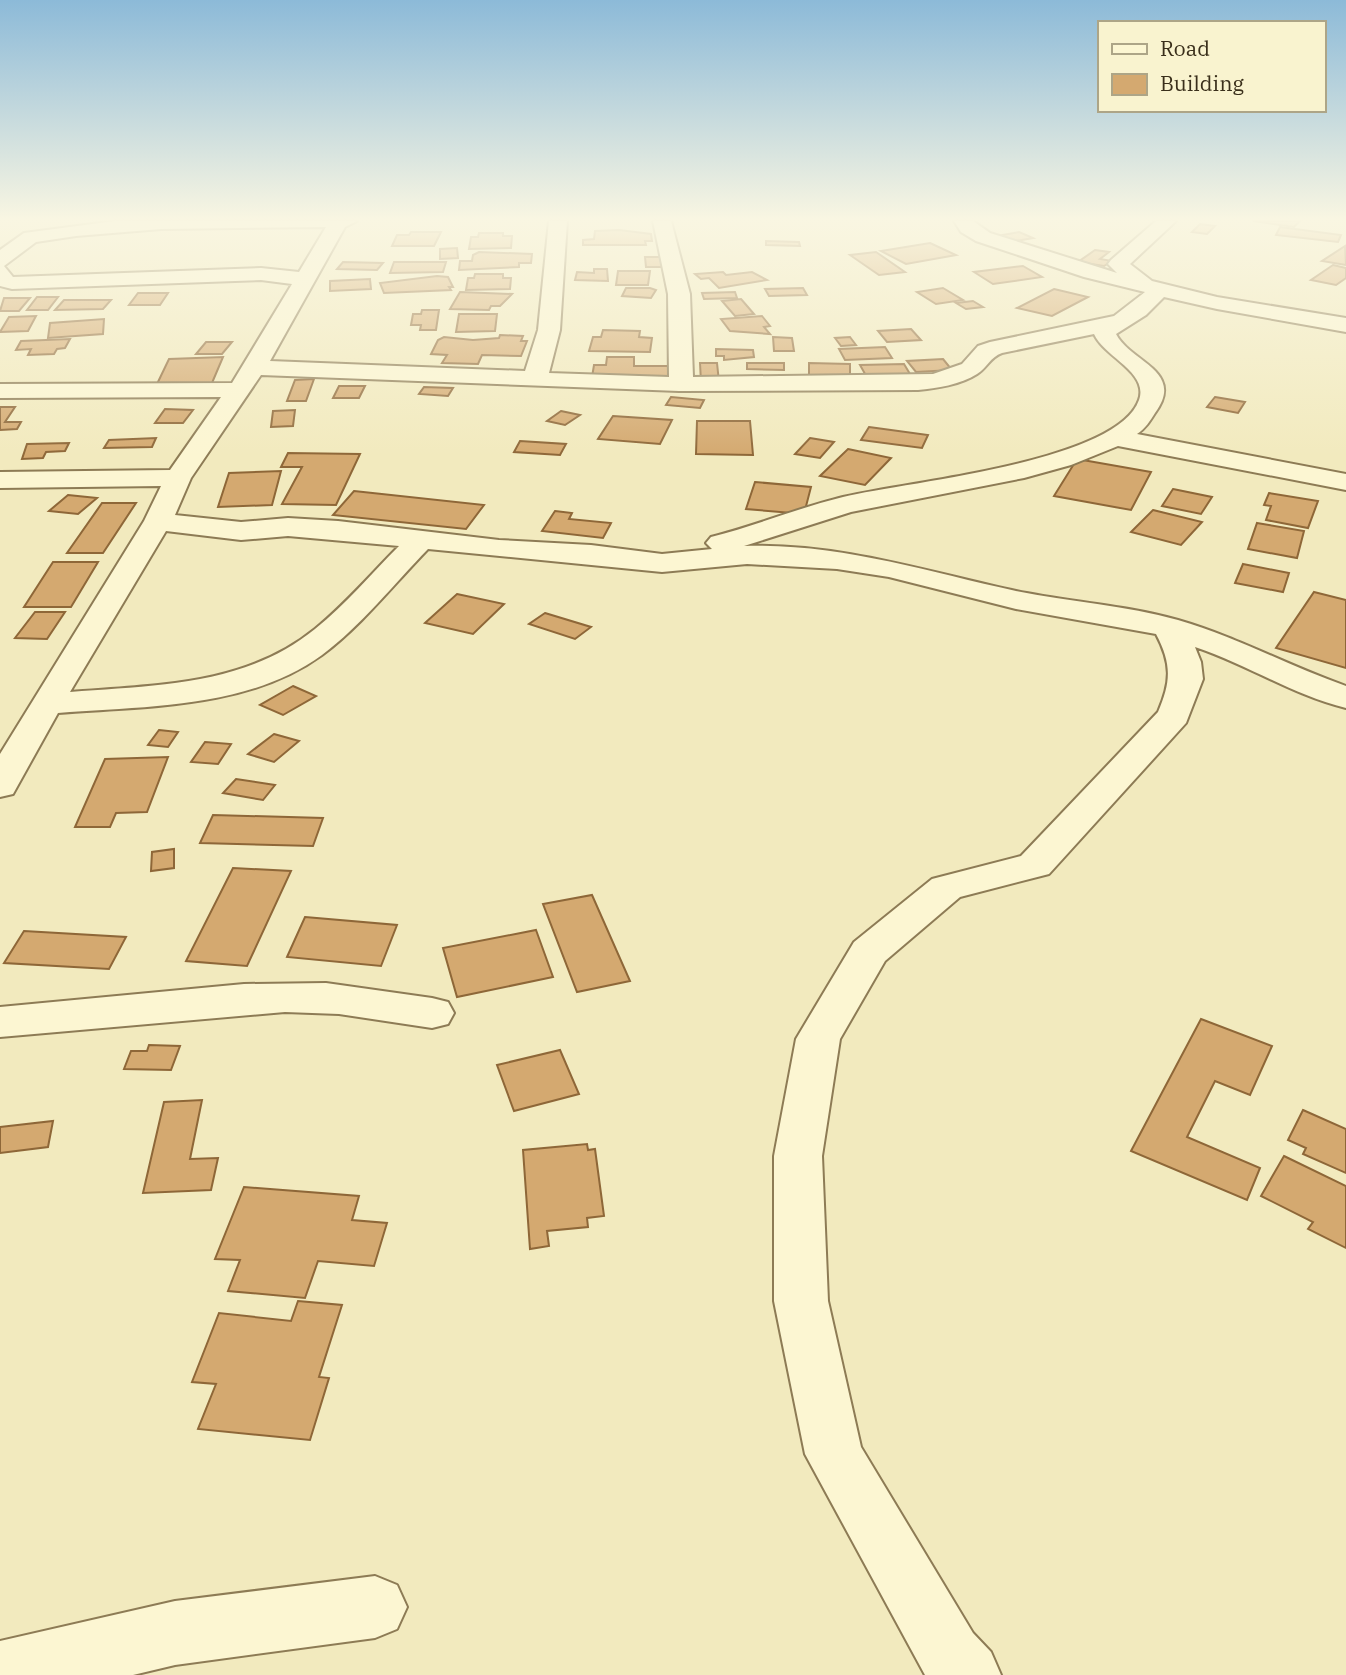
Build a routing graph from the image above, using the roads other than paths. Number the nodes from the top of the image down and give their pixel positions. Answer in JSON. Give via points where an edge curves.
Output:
{"nodes":[{"id":1,"x":286,"y":299,"type":"edge"},
{"id":2,"x":552,"y":299,"type":"edge"},
{"id":3,"x":679,"y":299,"type":"edge"},
{"id":4,"x":1145,"y":299,"type":"edge"},
{"id":5,"x":1200,"y":299,"type":"edge"},
{"id":6,"x":1116,"y":322,"type":"junction"},
{"id":7,"x":1346,"y":325,"type":"edge"},
{"id":8,"x":247,"y":379,"type":"junction"},
{"id":9,"x":536,"y":379,"type":"junction"},
{"id":10,"x":681,"y":384,"type":"junction"},
{"id":11,"x":0,"y":391,"type":"edge"},
{"id":12,"x":1118,"y":438,"type":"junction"},
{"id":13,"x":178,"y":478,"type":"junction"},
{"id":14,"x":0,"y":480,"type":"edge"},
{"id":15,"x":1346,"y":482,"type":"edge"},
{"id":16,"x":158,"y":521,"type":"junction"},
{"id":17,"x":422,"y":539,"type":"junction"},
{"id":18,"x":622,"y":558,"type":"junction"},
{"id":19,"x":1168,"y":627,"type":"junction"},
{"id":20,"x":1346,"y":698,"type":"edge"},
{"id":21,"x":46,"y":704,"type":"junction"},
{"id":22,"x":0,"y":786,"type":"edge"},
{"id":23,"x":432,"y":1013,"type":"dead end"},
{"id":24,"x":0,"y":1022,"type":"edge"},
{"id":25,"x":376,"y":1607,"type":"dead end"},
{"id":26,"x":0,"y":1674,"type":"edge"},
{"id":27,"x":968,"y":1675,"type":"edge"}],
"edges":[{"from":1,"to":8,"type":"street"},
{"from":2,"to":9,"type":"street"},
{"from":3,"to":10,"type":"street"},
{"from":4,"to":6,"type":"street","via":[[1138,310]]},
{"from":5,"to":7,"type":"street"},
{"from":6,"to":10,"type":"street","via":[[986,351],[970,369],[937,381]]},
{"from":6,"to":12,"type":"street","via":[[1104,332],[1105,339],[1142,368],[1152,400],[1140,420]]},
{"from":8,"to":9,"type":"street","via":[[388,370]]},
{"from":8,"to":11,"type":"street"},
{"from":8,"to":13,"type":"street"},
{"from":9,"to":10,"type":"street"},
{"from":12,"to":15,"type":"street"},
{"from":12,"to":18,"type":"street","via":[[1045,464],[851,503],[726,542]]},
{"from":13,"to":14,"type":"street"},
{"from":13,"to":16,"type":"street"},
{"from":16,"to":17,"type":"street","via":[[241,531],[288,527]]},
{"from":16,"to":21,"type":"street"},
{"from":17,"to":18,"type":"street"},
{"from":17,"to":21,"type":"street","via":[[323,639],[288,663],[190,691]]},
{"from":18,"to":19,"type":"street","via":[[662,563],[747,555],[836,560],[890,568],[1016,600]]},
{"from":19,"to":20,"type":"street","via":[[1236,650],[1283,675]]},
{"from":19,"to":27,"type":"street","via":[[1188,663],[1186,689],[1174,716],[1035,865],[946,888],[869,952],[818,1038],[798,1156],[801,1301],[834,1454],[950,1656]]},
{"from":21,"to":22,"type":"street"},
{"from":23,"to":24,"type":"street","via":[[326,998],[242,999],[106,1016]]},
{"from":25,"to":26,"type":"street","via":[[175,1633]]}]}
